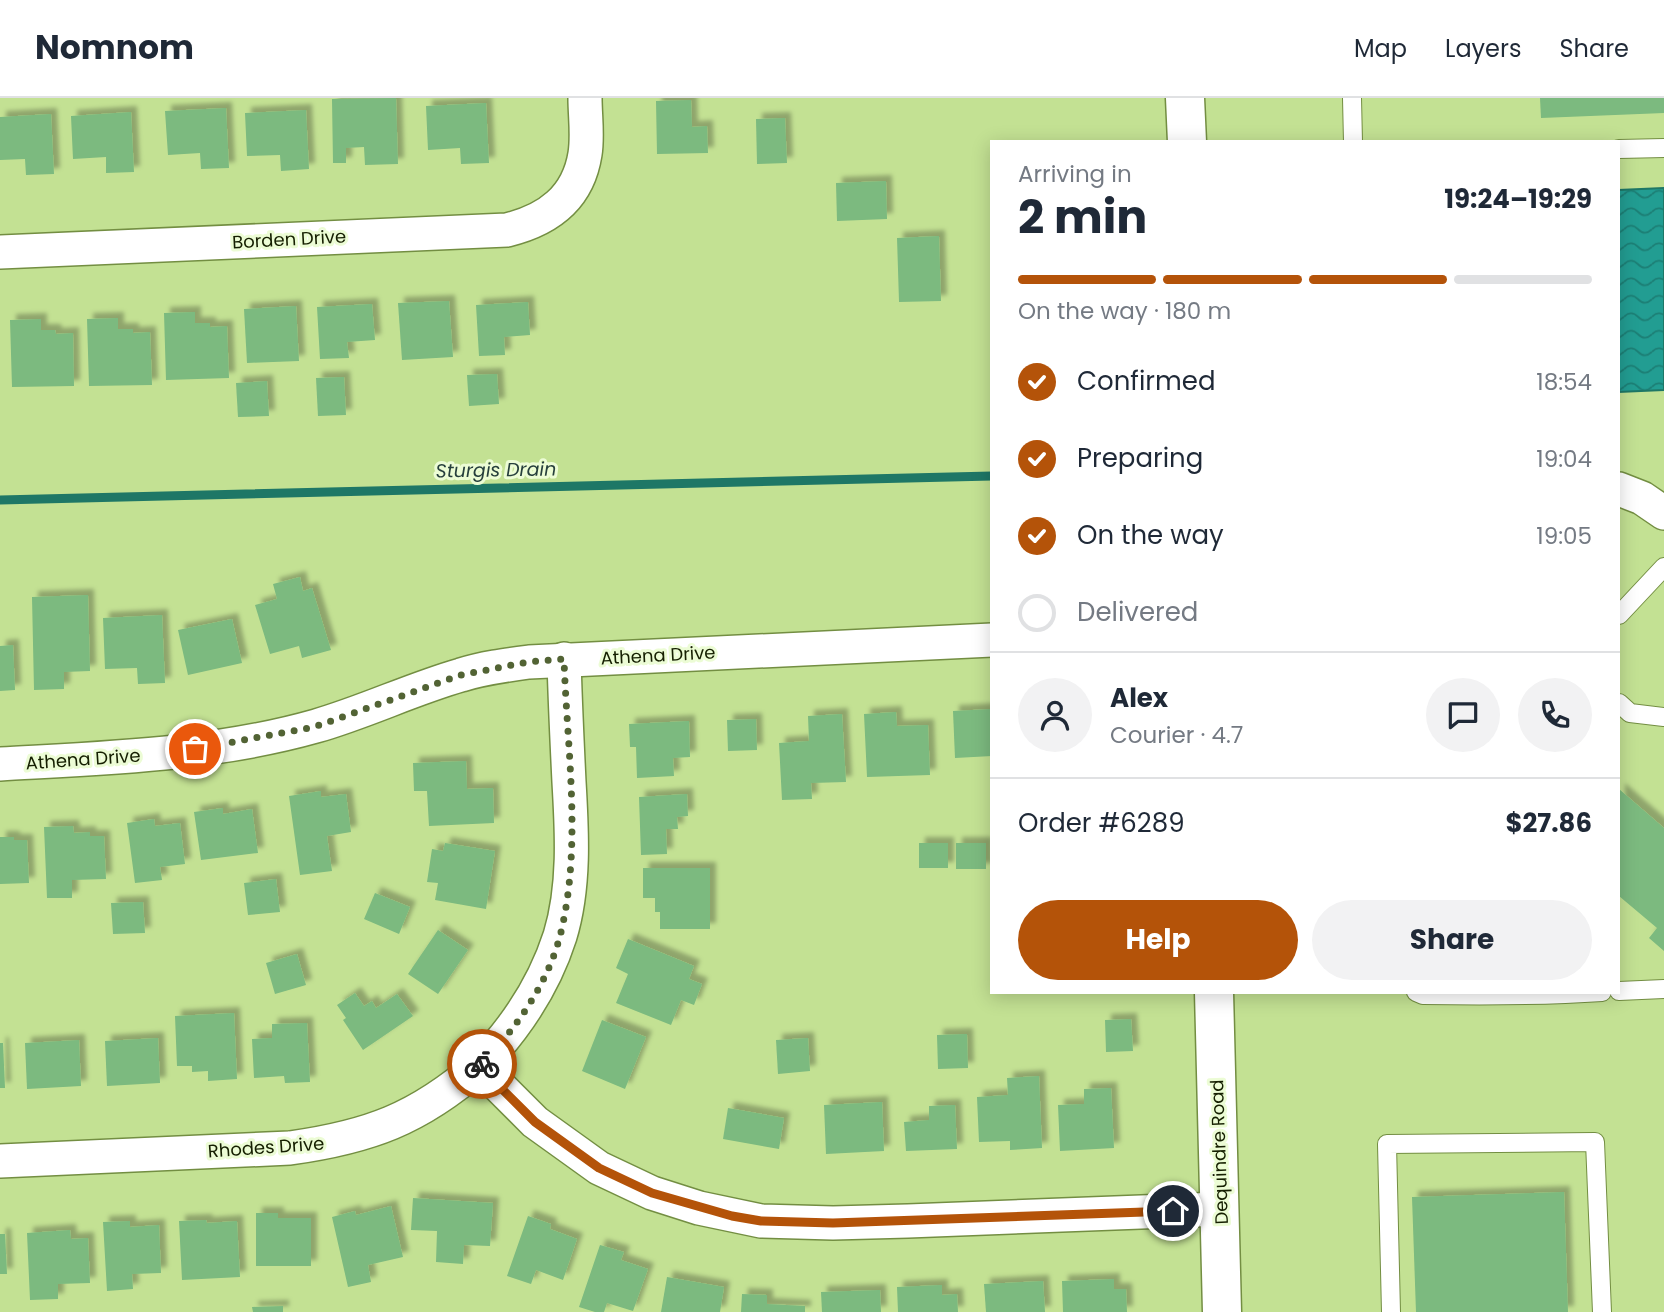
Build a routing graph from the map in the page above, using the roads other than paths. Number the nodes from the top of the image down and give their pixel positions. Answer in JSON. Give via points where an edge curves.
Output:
{"nodes":[{"id":1,"x":584,"y":98,"type":"edge"},
{"id":2,"x":1185,"y":98,"type":"edge"},
{"id":3,"x":1352,"y":98,"type":"edge"},
{"id":4,"x":1186,"y":140,"type":"edge"},
{"id":5,"x":1353,"y":140,"type":"edge"},
{"id":6,"x":1664,"y":148,"type":"edge"},
{"id":7,"x":1620,"y":149,"type":"edge"},
{"id":8,"x":0,"y":252,"type":"edge"},
{"id":9,"x":1620,"y":489,"type":"edge"},
{"id":10,"x":1664,"y":513,"type":"edge"},
{"id":11,"x":1664,"y":567,"type":"edge"},
{"id":12,"x":1620,"y":614,"type":"edge"},
{"id":13,"x":990,"y":640,"type":"edge"},
{"id":14,"x":564,"y":659,"type":"junction"},
{"id":15,"x":1620,"y":704,"type":"edge"},
{"id":16,"x":1664,"y":718,"type":"edge"},
{"id":17,"x":0,"y":764,"type":"edge"},
{"id":18,"x":1664,"y":989,"type":"edge"},
{"id":19,"x":1620,"y":991,"type":"edge"},
{"id":20,"x":1214,"y":994,"type":"edge"},
{"id":21,"x":1421,"y":994,"type":"edge"},
{"id":22,"x":1573,"y":994,"type":"edge"},
{"id":23,"x":479,"y":1066,"type":"junction"},
{"id":24,"x":0,"y":1161,"type":"edge"},
{"id":25,"x":1220,"y":1209,"type":"junction"},
{"id":26,"x":1222,"y":1312,"type":"edge"},
{"id":27,"x":1391,"y":1312,"type":"edge"},
{"id":28,"x":1602,"y":1312,"type":"edge"}],
"edges":[{"from":1,"to":8,"type":"street","name":"Borden Drive","via":[[586,152],[579,176],[548,215],[527,225],[507,230]]},
{"from":2,"to":4,"type":"main road"},
{"from":3,"to":5,"type":"lane"},
{"from":6,"to":7,"type":"lane"},
{"from":9,"to":10,"type":"street"},
{"from":11,"to":12,"type":"lane"},
{"from":13,"to":14,"type":"street","name":"Athena Drive"},
{"from":14,"to":17,"type":"street","name":"Athena Drive","via":[[461,675],[353,715],[274,736],[120,758]]},
{"from":14,"to":23,"type":"street","name":"Rhodes Drive","via":[[572,844],[566,907],[560,935],[532,1000],[502,1043]]},
{"from":15,"to":16,"type":"lane","via":[[1630,713]]},
{"from":18,"to":19,"type":"lane"},
{"from":20,"to":25,"type":"main road","name":"Dequindre Road"},
{"from":21,"to":22,"type":"lane"},
{"from":23,"to":24,"type":"street","name":"Rhodes Drive","via":[[424,1108],[334,1142]]},
{"from":23,"to":25,"type":"street","via":[[535,1122],[599,1168],[652,1193],[742,1218],[833,1223]]},
{"from":25,"to":26,"type":"main road","name":"Dequindre Road"},
{"from":27,"to":28,"type":"lane","via":[[1387,1144],[1595,1142]]}]}
